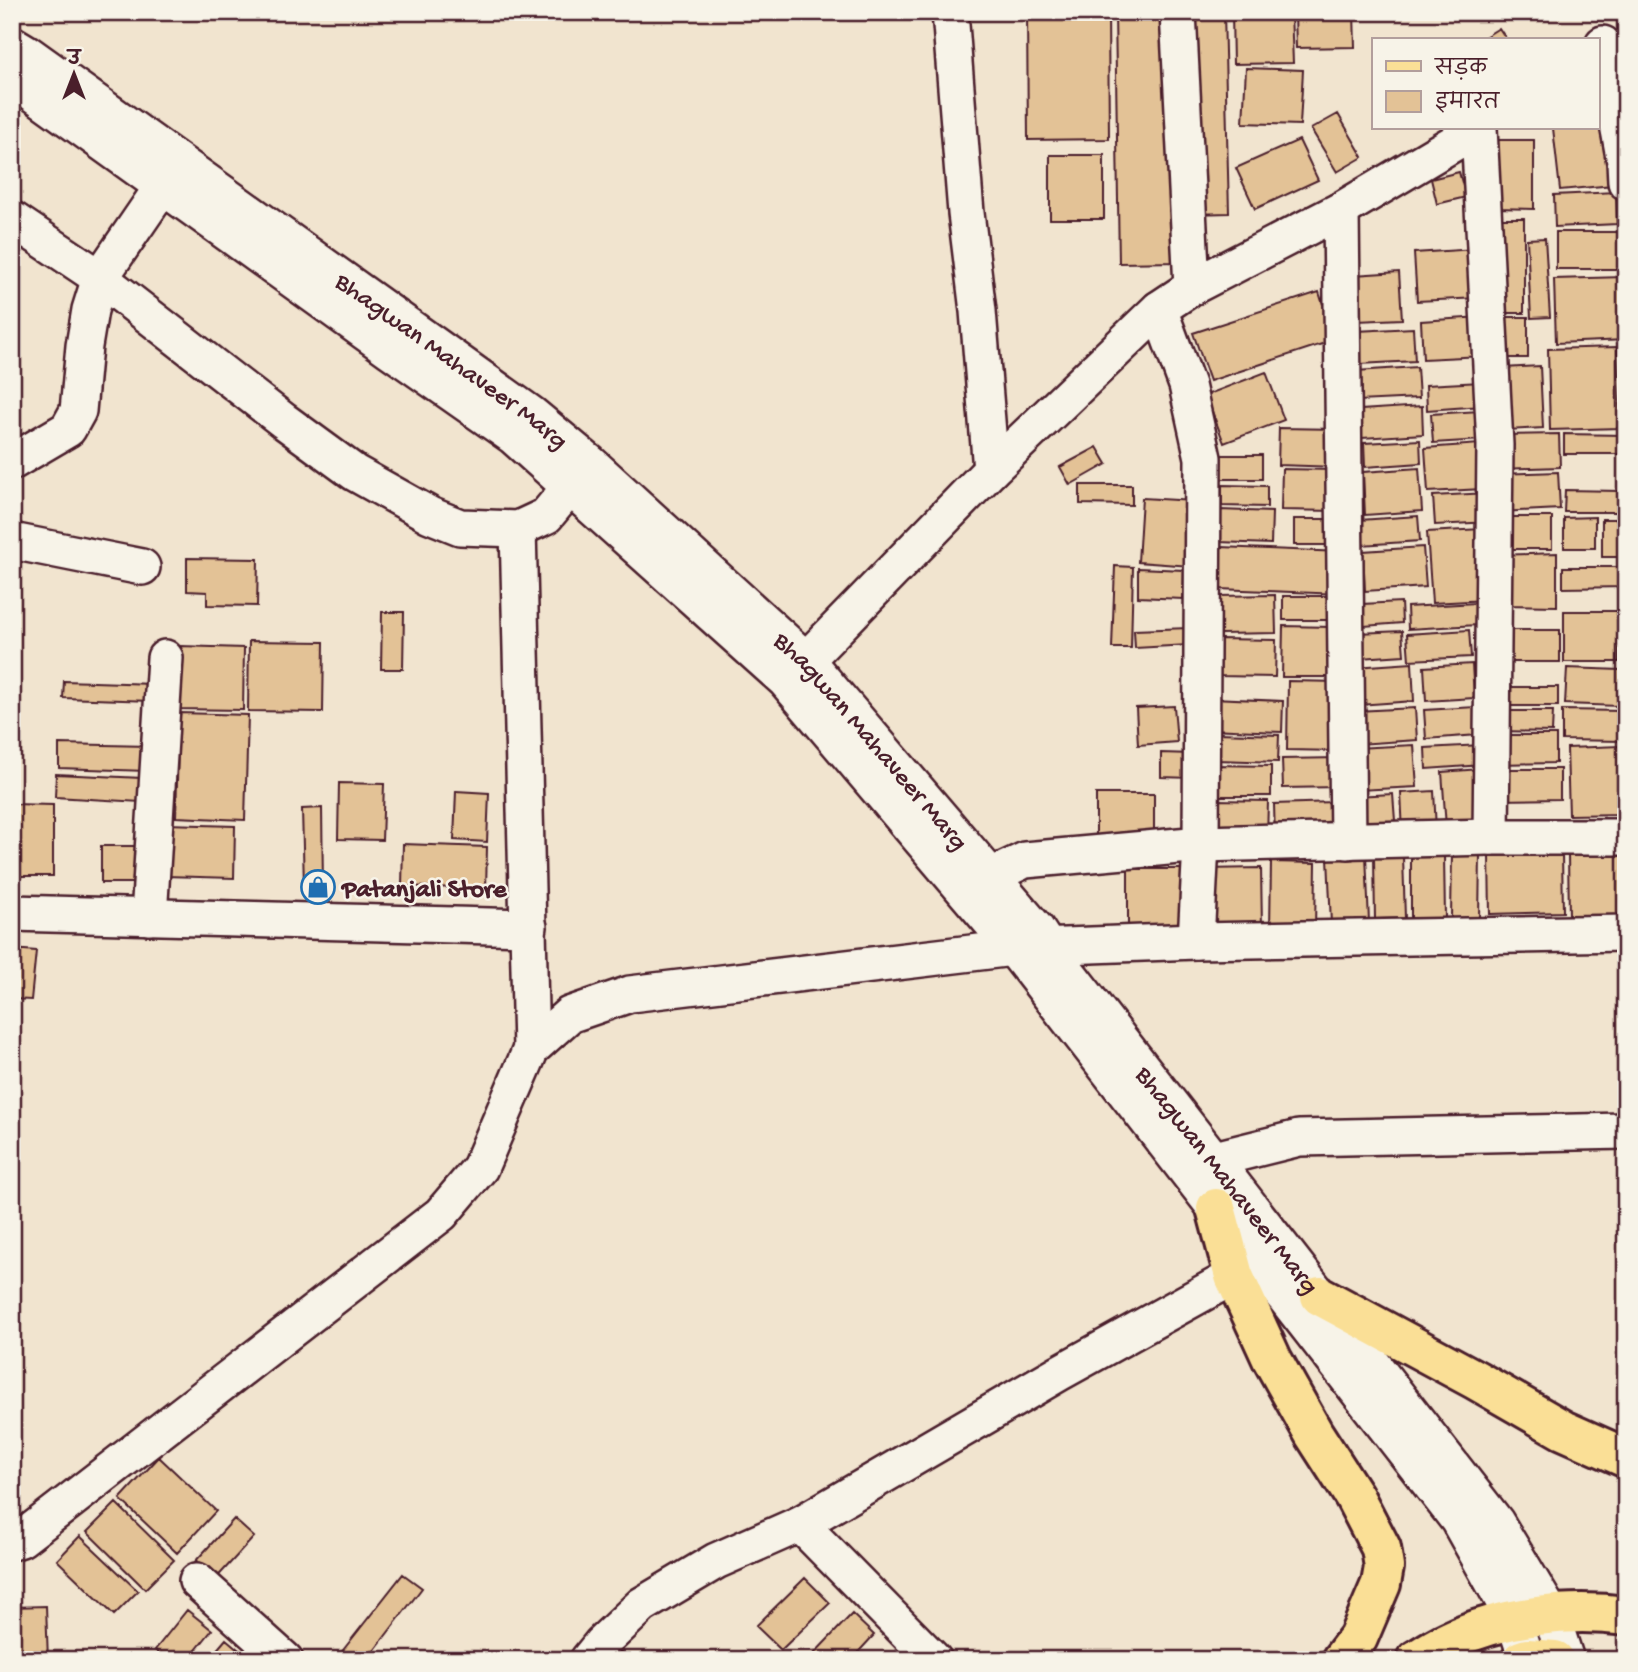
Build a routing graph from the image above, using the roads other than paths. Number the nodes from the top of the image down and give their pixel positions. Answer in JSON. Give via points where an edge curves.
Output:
{"nodes":[{"id":1,"x":950,"y":12,"type":"edge"},
{"id":2,"x":1178,"y":12,"type":"edge"},
{"id":3,"x":1609,"y":40,"type":"edge"},
{"id":4,"x":12,"y":44,"type":"edge"},
{"id":5,"x":12,"y":78,"type":"edge"},
{"id":6,"x":1476,"y":130,"type":"edge"},
{"id":7,"x":1479,"y":130,"type":"edge"},
{"id":8,"x":1625,"y":162,"type":"edge"},
{"id":9,"x":1626,"y":182,"type":"edge"},
{"id":10,"x":163,"y":186,"type":"junction"},
{"id":11,"x":1341,"y":210,"type":"junction"},
{"id":12,"x":12,"y":219,"type":"edge"},
{"id":13,"x":100,"y":278,"type":"junction"},
{"id":14,"x":1192,"y":287,"type":"junction"},
{"id":15,"x":1159,"y":309,"type":"junction"},
{"id":16,"x":12,"y":462,"type":"edge"},
{"id":17,"x":991,"y":470,"type":"junction"},
{"id":18,"x":580,"y":475,"type":"junction"},
{"id":19,"x":518,"y":530,"type":"junction"},
{"id":20,"x":12,"y":540,"type":"edge"},
{"id":21,"x":142,"y":567,"type":"dead end"},
{"id":22,"x":165,"y":658,"type":"dead end"},
{"id":23,"x":807,"y":660,"type":"junction"},
{"id":24,"x":1491,"y":837,"type":"junction"},
{"id":25,"x":1626,"y":837,"type":"edge"},
{"id":26,"x":1348,"y":841,"type":"junction"},
{"id":27,"x":1201,"y":844,"type":"junction"},
{"id":28,"x":991,"y":876,"type":"junction"},
{"id":29,"x":12,"y":913,"type":"edge"},
{"id":30,"x":149,"y":917,"type":"junction"},
{"id":31,"x":529,"y":927,"type":"junction"},
{"id":32,"x":1626,"y":933,"type":"edge"},
{"id":33,"x":1196,"y":941,"type":"junction"},
{"id":34,"x":1048,"y":947,"type":"junction"},
{"id":35,"x":1013,"y":948,"type":"junction"},
{"id":36,"x":531,"y":1049,"type":"junction"},
{"id":37,"x":1626,"y":1130,"type":"edge"},
{"id":38,"x":1215,"y":1159,"type":"junction"},
{"id":39,"x":1216,"y":1208,"type":"junction"},
{"id":40,"x":1234,"y":1276,"type":"junction"},
{"id":41,"x":1320,"y":1296,"type":"junction"},
{"id":42,"x":1626,"y":1458,"type":"edge"},
{"id":43,"x":800,"y":1524,"type":"junction"},
{"id":44,"x":12,"y":1542,"type":"edge"},
{"id":45,"x":197,"y":1581,"type":"dead end"},
{"id":46,"x":1551,"y":1614,"type":"junction"},
{"id":47,"x":1626,"y":1616,"type":"edge"},
{"id":48,"x":1514,"y":1620,"type":"junction"},
{"id":49,"x":603,"y":1654,"type":"edge"},
{"id":50,"x":1534,"y":1659,"type":"edge"},
{"id":51,"x":285,"y":1660,"type":"edge"},
{"id":52,"x":934,"y":1660,"type":"edge"},
{"id":53,"x":1341,"y":1660,"type":"edge"},
{"id":54,"x":1416,"y":1660,"type":"edge"},
{"id":55,"x":1566,"y":1660,"type":"edge"}],
"edges":[{"from":1,"to":17,"type":"street"},
{"from":2,"to":14,"type":"street"},
{"from":3,"to":8,"type":"street"},
{"from":4,"to":18,"type":"street","name":"Bhagwan Mahaveer Marg","via":[[531,414]]},
{"from":5,"to":10,"type":"street","name":"Bhagwan Mahaveer Marg"},
{"from":6,"to":11,"type":"street"},
{"from":7,"to":24,"type":"street","via":[[1495,445]]},
{"from":8,"to":9,"type":"street"},
{"from":10,"to":13,"type":"street"},
{"from":10,"to":18,"type":"street","name":"Bhagwan Mahaveer Marg","via":[[513,437]]},
{"from":11,"to":14,"type":"street"},
{"from":11,"to":26,"type":"street"},
{"from":12,"to":13,"type":"street"},
{"from":13,"to":16,"type":"street","via":[[84,346],[78,411],[68,429]]},
{"from":13,"to":19,"type":"street","via":[[355,473],[460,527]]},
{"from":14,"to":15,"type":"street"},
{"from":15,"to":17,"type":"street"},
{"from":15,"to":27,"type":"street","via":[[1187,385],[1203,458]]},
{"from":17,"to":23,"type":"street"},
{"from":18,"to":19,"type":"street","via":[[546,516]]},
{"from":18,"to":23,"type":"street","name":"Bhagwan Mahaveer Marg"},
{"from":18,"to":35,"type":"street","name":"Bhagwan Mahaveer Marg","via":[[785,680]]},
{"from":19,"to":31,"type":"street"},
{"from":20,"to":21,"type":"street"},
{"from":22,"to":30,"type":"street"},
{"from":23,"to":28,"type":"street","name":"Bhagwan Mahaveer Marg"},
{"from":24,"to":25,"type":"street"},
{"from":24,"to":26,"type":"street"},
{"from":26,"to":27,"type":"street"},
{"from":27,"to":28,"type":"street","via":[[1025,860]]},
{"from":27,"to":33,"type":"street"},
{"from":28,"to":34,"type":"street","name":"Bhagwan Mahaveer Marg"},
{"from":29,"to":30,"type":"street"},
{"from":30,"to":31,"type":"street"},
{"from":31,"to":36,"type":"street"},
{"from":32,"to":33,"type":"street"},
{"from":33,"to":34,"type":"street"},
{"from":34,"to":35,"type":"street"},
{"from":34,"to":38,"type":"street","name":"Bhagwan Mahaveer Marg"},
{"from":35,"to":36,"type":"street","via":[[630,995],[569,1015]]},
{"from":35,"to":39,"type":"street","name":"Bhagwan Mahaveer Marg"},
{"from":36,"to":44,"type":"street","via":[[480,1168],[442,1214]]},
{"from":37,"to":38,"type":"street","via":[[1299,1138]]},
{"from":38,"to":41,"type":"street","name":"Bhagwan Mahaveer Marg"},
{"from":39,"to":40,"type":"main road"},
{"from":39,"to":48,"type":"street","name":"Bhagwan Mahaveer Marg","via":[[1458,1520]]},
{"from":40,"to":43,"type":"street"},
{"from":40,"to":53,"type":"main road","via":[[1272,1359],[1381,1548],[1381,1584],[1359,1638]]},
{"from":41,"to":42,"type":"main road","via":[[1563,1430]]},
{"from":41,"to":46,"type":"street","name":"Bhagwan Mahaveer Marg","via":[[1496,1521]]},
{"from":43,"to":49,"type":"street","via":[[716,1561],[642,1605]]},
{"from":43,"to":52,"type":"street"},
{"from":45,"to":51,"type":"street"},
{"from":46,"to":47,"type":"main road"},
{"from":46,"to":48,"type":"main road"},
{"from":46,"to":55,"type":"street","name":"Bhagwan Mahaveer Marg"},
{"from":48,"to":50,"type":"street","name":"Bhagwan Mahaveer Marg"},
{"from":48,"to":54,"type":"main road","via":[[1450,1640]]}]}
